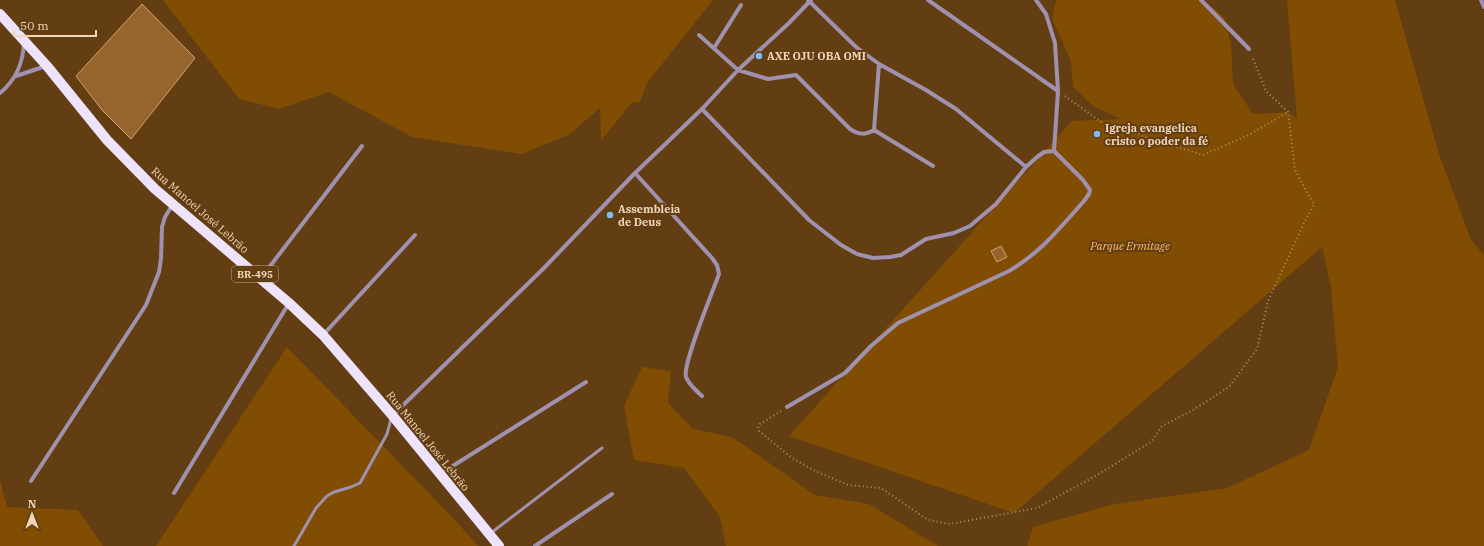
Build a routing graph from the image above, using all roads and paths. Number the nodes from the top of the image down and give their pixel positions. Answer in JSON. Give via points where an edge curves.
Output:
{"nodes":[{"id":1,"x":810,"y":0,"type":"edge"},
{"id":2,"x":928,"y":0,"type":"edge"},
{"id":3,"x":1036,"y":0,"type":"edge"},
{"id":4,"x":1201,"y":0,"type":"edge"},
{"id":5,"x":1481,"y":0,"type":"edge"},
{"id":6,"x":741,"y":5,"type":"dead end"},
{"id":7,"x":1484,"y":7,"type":"edge"},
{"id":8,"x":0,"y":14,"type":"edge"},
{"id":9,"x":699,"y":35,"type":"dead end"},
{"id":10,"x":24,"y":39,"type":"junction"},
{"id":11,"x":714,"y":48,"type":"junction"},
{"id":12,"x":1249,"y":49,"type":"joint"},
{"id":13,"x":879,"y":64,"type":"junction"},
{"id":14,"x":47,"y":66,"type":"junction"},
{"id":15,"x":738,"y":70,"type":"junction"},
{"id":16,"x":16,"y":76,"type":"junction"},
{"id":17,"x":1058,"y":91,"type":"junction"},
{"id":18,"x":0,"y":93,"type":"edge"},
{"id":19,"x":702,"y":109,"type":"junction"},
{"id":20,"x":1288,"y":112,"type":"junction"},
{"id":21,"x":874,"y":130,"type":"junction"},
{"id":22,"x":362,"y":146,"type":"dead end"},
{"id":23,"x":1054,"y":151,"type":"junction"},
{"id":24,"x":933,"y":166,"type":"dead end"},
{"id":25,"x":1026,"y":167,"type":"junction"},
{"id":26,"x":635,"y":173,"type":"junction"},
{"id":27,"x":173,"y":204,"type":"junction"},
{"id":28,"x":415,"y":235,"type":"dead end"},
{"id":29,"x":261,"y":278,"type":"junction"},
{"id":30,"x":289,"y":303,"type":"junction"},
{"id":31,"x":323,"y":335,"type":"junction"},
{"id":32,"x":586,"y":382,"type":"dead end"},
{"id":33,"x":702,"y":396,"type":"dead end"},
{"id":34,"x":787,"y":407,"type":"joint"},
{"id":35,"x":392,"y":415,"type":"junction"},
{"id":36,"x":602,"y":448,"type":"dead end"},
{"id":37,"x":440,"y":474,"type":"junction"},
{"id":38,"x":31,"y":481,"type":"dead end"},
{"id":39,"x":174,"y":493,"type":"dead end"},
{"id":40,"x":612,"y":494,"type":"dead end"},
{"id":41,"x":490,"y":534,"type":"junction"},
{"id":42,"x":294,"y":546,"type":"edge"},
{"id":43,"x":499,"y":546,"type":"edge"},
{"id":44,"x":535,"y":546,"type":"edge"}],
"edges":[{"from":1,"to":13,"type":"street","via":[[856,46]]},
{"from":1,"to":15,"type":"street"},
{"from":2,"to":17,"type":"street"},
{"from":3,"to":17,"type":"street","via":[[1046,14],[1055,43]]},
{"from":4,"to":12,"type":"street"},
{"from":5,"to":7,"type":"street"},
{"from":6,"to":11,"type":"street"},
{"from":8,"to":10,"type":"main road","name":"Rua Manoel José Lebrão","number":"BR-495"},
{"from":9,"to":11,"type":"street"},
{"from":10,"to":14,"type":"main road","name":"Rua Manoel José Lebrão","number":"BR-495"},
{"from":10,"to":16,"type":"street","via":[[22,61]]},
{"from":11,"to":15,"type":"street"},
{"from":12,"to":20,"type":"path","via":[[1266,91]]},
{"from":13,"to":21,"type":"street"},
{"from":13,"to":25,"type":"street","via":[[956,109]]},
{"from":14,"to":16,"type":"street"},
{"from":14,"to":27,"type":"main road","name":"Rua Manoel José Lebrão","number":"BR-495","via":[[107,140]]},
{"from":15,"to":19,"type":"street"},
{"from":15,"to":21,"type":"street","via":[[768,79],[796,75],[850,129],[862,134]]},
{"from":16,"to":18,"type":"street"},
{"from":17,"to":20,"type":"path","via":[[1104,124],[1203,155],[1249,135]]},
{"from":17,"to":23,"type":"street"},
{"from":19,"to":25,"type":"street","via":[[809,220],[841,245],[865,257],[901,255],[926,239],[954,234],[970,226],[996,204]]},
{"from":19,"to":26,"type":"street"},
{"from":20,"to":34,"type":"path","via":[[1295,170],[1314,205],[1268,300],[1257,349],[1229,387],[1162,426],[1151,442],[1097,476],[1037,508],[950,524],[928,520],[881,488],[848,485],[815,471],[792,458],[759,431],[760,424]]},
{"from":21,"to":24,"type":"street"},
{"from":22,"to":29,"type":"street"},
{"from":23,"to":25,"type":"street","via":[[1044,152]]},
{"from":23,"to":34,"type":"street","via":[[1083,180],[1090,194],[1048,242],[1009,271],[898,323],[845,373]]},
{"from":26,"to":33,"type":"street","via":[[712,258],[719,271],[685,370],[690,384]]},
{"from":26,"to":35,"type":"street","via":[[543,269]]},
{"from":27,"to":29,"type":"main road","name":"Rua Manoel José Lebrão","number":"BR-495"},
{"from":27,"to":38,"type":"street","via":[[162,227],[159,272],[146,304]]},
{"from":28,"to":31,"type":"street"},
{"from":29,"to":30,"type":"main road","name":"Rua Manoel José Lebrão","number":"BR-495"},
{"from":30,"to":31,"type":"main road","name":"Rua Manoel José Lebrão","number":"BR-495"},
{"from":30,"to":39,"type":"street"},
{"from":31,"to":35,"type":"main road","name":"Rua Manoel José Lebrão","number":"BR-495"},
{"from":32,"to":37,"type":"street"},
{"from":35,"to":37,"type":"main road","name":"Rua Manoel José Lebrão","number":"BR-495"},
{"from":35,"to":42,"type":"lane","via":[[387,434],[360,483],[327,496],[316,508]]},
{"from":36,"to":41,"type":"lane"},
{"from":37,"to":41,"type":"main road","name":"Rua Manoel José Lebrão","number":"BR-495"},
{"from":40,"to":44,"type":"street"},
{"from":41,"to":43,"type":"main road","name":"Rua Manoel José Lebrão","number":"BR-495"}]}
